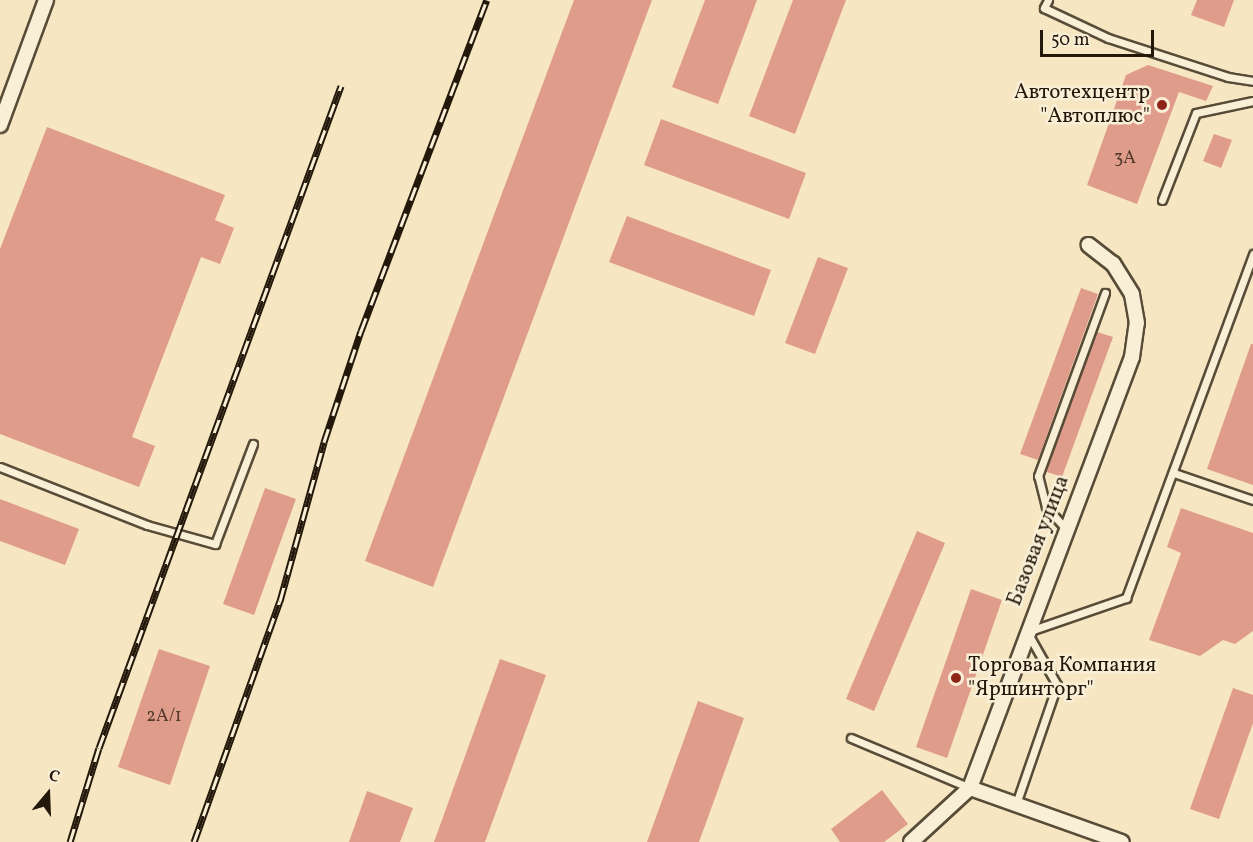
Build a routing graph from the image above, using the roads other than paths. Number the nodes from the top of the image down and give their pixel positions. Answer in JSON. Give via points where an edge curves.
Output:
{"nodes":[{"id":1,"x":46,"y":0,"type":"edge"},
{"id":2,"x":1048,"y":0,"type":"edge"},
{"id":3,"x":1253,"y":81,"type":"edge"},
{"id":4,"x":1253,"y":101,"type":"edge"},
{"id":5,"x":0,"y":125,"type":"edge"},
{"id":6,"x":1162,"y":200,"type":"dead end"},
{"id":7,"x":1089,"y":244,"type":"dead end"},
{"id":8,"x":1253,"y":254,"type":"edge"},
{"id":9,"x":1105,"y":293,"type":"dead end"},
{"id":10,"x":253,"y":444,"type":"dead end"},
{"id":11,"x":0,"y":467,"type":"edge"},
{"id":12,"x":1174,"y":473,"type":"junction"},
{"id":13,"x":1253,"y":500,"type":"edge"},
{"id":14,"x":1066,"y":529,"type":"junction"},
{"id":15,"x":1027,"y":633,"type":"junction"},
{"id":16,"x":851,"y":738,"type":"dead end"},
{"id":17,"x":970,"y":788,"type":"junction"},
{"id":18,"x":1016,"y":804,"type":"junction"},
{"id":19,"x":911,"y":842,"type":"edge"},
{"id":20,"x":1122,"y":842,"type":"edge"}],
"edges":[{"from":1,"to":5,"type":"street"},
{"from":2,"to":3,"type":"lane","via":[[1044,8],[1108,38],[1228,77]]},
{"from":4,"to":6,"type":"lane","via":[[1196,113]]},
{"from":7,"to":14,"type":"street","name":"Базовая улица","via":[[1113,264],[1132,294],[1137,323],[1132,357]]},
{"from":8,"to":12,"type":"lane"},
{"from":9,"to":14,"type":"lane","via":[[1038,476],[1046,507]]},
{"from":10,"to":11,"type":"lane","via":[[215,544],[147,525]]},
{"from":12,"to":13,"type":"lane"},
{"from":12,"to":15,"type":"lane","via":[[1126,598]]},
{"from":14,"to":15,"type":"street","name":"Базовая улица"},
{"from":15,"to":17,"type":"street","name":"Базовая улица"},
{"from":15,"to":18,"type":"lane","via":[[1058,685]]},
{"from":16,"to":17,"type":"lane"},
{"from":17,"to":18,"type":"street"},
{"from":17,"to":19,"type":"street","name":"Базовая улица"},
{"from":18,"to":20,"type":"street"}]}
